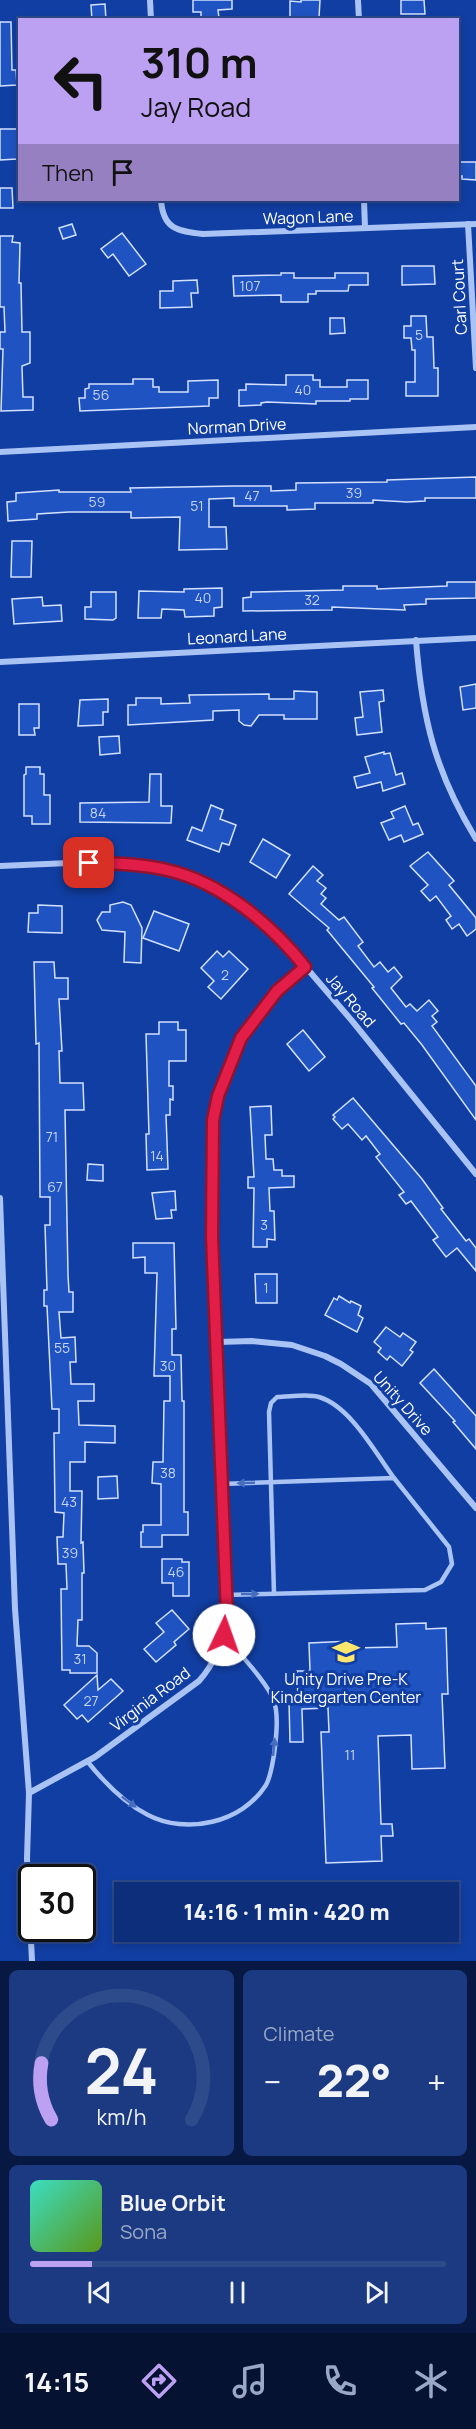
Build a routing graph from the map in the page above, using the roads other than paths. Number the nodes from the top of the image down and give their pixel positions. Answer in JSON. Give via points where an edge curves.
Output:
{"nodes":[{"id":1,"x":150,"y":0,"type":"edge"},
{"id":2,"x":358,"y":0,"type":"edge"},
{"id":3,"x":151,"y":18,"type":"edge"},
{"id":4,"x":358,"y":18,"type":"edge"},
{"id":5,"x":161,"y":201,"type":"edge"},
{"id":6,"x":364,"y":201,"type":"edge"},
{"id":7,"x":468,"y":224,"type":"junction"},
{"id":8,"x":476,"y":224,"type":"edge"},
{"id":9,"x":365,"y":228,"type":"junction"},
{"id":10,"x":476,"y":368,"type":"edge"},
{"id":11,"x":476,"y":427,"type":"edge"},
{"id":12,"x":0,"y":452,"type":"edge"},
{"id":13,"x":476,"y":638,"type":"edge"},
{"id":14,"x":416,"y":640,"type":"junction"},
{"id":15,"x":0,"y":662,"type":"edge"},
{"id":16,"x":476,"y":839,"type":"edge"},
{"id":17,"x":0,"y":867,"type":"edge"},
{"id":18,"x":305,"y":967,"type":"junction"},
{"id":19,"x":476,"y":1174,"type":"edge"},
{"id":20,"x":0,"y":1198,"type":"edge"},
{"id":21,"x":218,"y":1342,"type":"junction"},
{"id":22,"x":394,"y":1478,"type":"junction"},
{"id":23,"x":271,"y":1482,"type":"junction"},
{"id":24,"x":221,"y":1484,"type":"junction"},
{"id":25,"x":476,"y":1508,"type":"edge"},
{"id":26,"x":274,"y":1594,"type":"junction"},
{"id":27,"x":225,"y":1595,"type":"junction"},
{"id":28,"x":224,"y":1635,"type":"junction"},
{"id":29,"x":87,"y":1761,"type":"junction"},
{"id":30,"x":29,"y":1793,"type":"junction"},
{"id":31,"x":32,"y":1961,"type":"edge"}],
"edges":[{"from":1,"to":3,"type":"street"},
{"from":2,"to":4,"type":"street"},
{"from":5,"to":9,"type":"street","name":"Wagon Lane","via":[[168,224],[185,232]]},
{"from":6,"to":9,"type":"street"},
{"from":7,"to":8,"type":"street","name":"Wagon Lane"},
{"from":7,"to":9,"type":"street","name":"Wagon Lane"},
{"from":7,"to":10,"type":"street","name":"Carl Court"},
{"from":11,"to":12,"type":"street","name":"Norman Drive"},
{"from":13,"to":14,"type":"street","name":"Leonard Lane"},
{"from":14,"to":15,"type":"street","name":"Leonard Lane"},
{"from":14,"to":16,"type":"street","via":[[419,684],[430,736],[449,791]]},
{"from":17,"to":18,"type":"street","name":"Jay Road","via":[[110,863],[170,870],[201,882],[252,914]]},
{"from":18,"to":19,"type":"street","name":"Jay Road"},
{"from":18,"to":21,"type":"street","name":"Virginia Road","via":[[277,991],[241,1038],[218,1096],[212,1146],[212,1236]]},
{"from":20,"to":30,"type":"street","via":[[15,1609]]},
{"from":21,"to":24,"type":"street","name":"Virginia Road"},
{"from":21,"to":25,"type":"street","name":"Unity Drive","via":[[292,1345],[341,1364],[371,1384]]},
{"from":22,"to":23,"type":"lane"},
{"from":22,"to":23,"type":"lane","via":[[352,1420],[334,1403],[316,1396],[277,1397],[269,1412]]},
{"from":22,"to":26,"type":"lane","via":[[448,1547],[452,1564],[441,1582],[425,1590]]},
{"from":23,"to":24,"type":"lane","one_way":true},
{"from":23,"to":26,"type":"lane"},
{"from":24,"to":27,"type":"street","name":"Virginia Road"},
{"from":27,"to":26,"type":"lane","one_way":true},
{"from":27,"to":28,"type":"street","name":"Virginia Road"},
{"from":28,"to":29,"type":"street","name":"Virginia Road","via":[[210,1669],[199,1681]]},
{"from":29,"to":28,"type":"lane","one_way":true,"via":[[124,1799],[166,1822],[199,1824],[225,1818],[259,1794],[271,1774],[274,1699]]},
{"from":29,"to":30,"type":"street","name":"Virginia Road"},
{"from":30,"to":31,"type":"street","via":[[27,1859]]}]}
